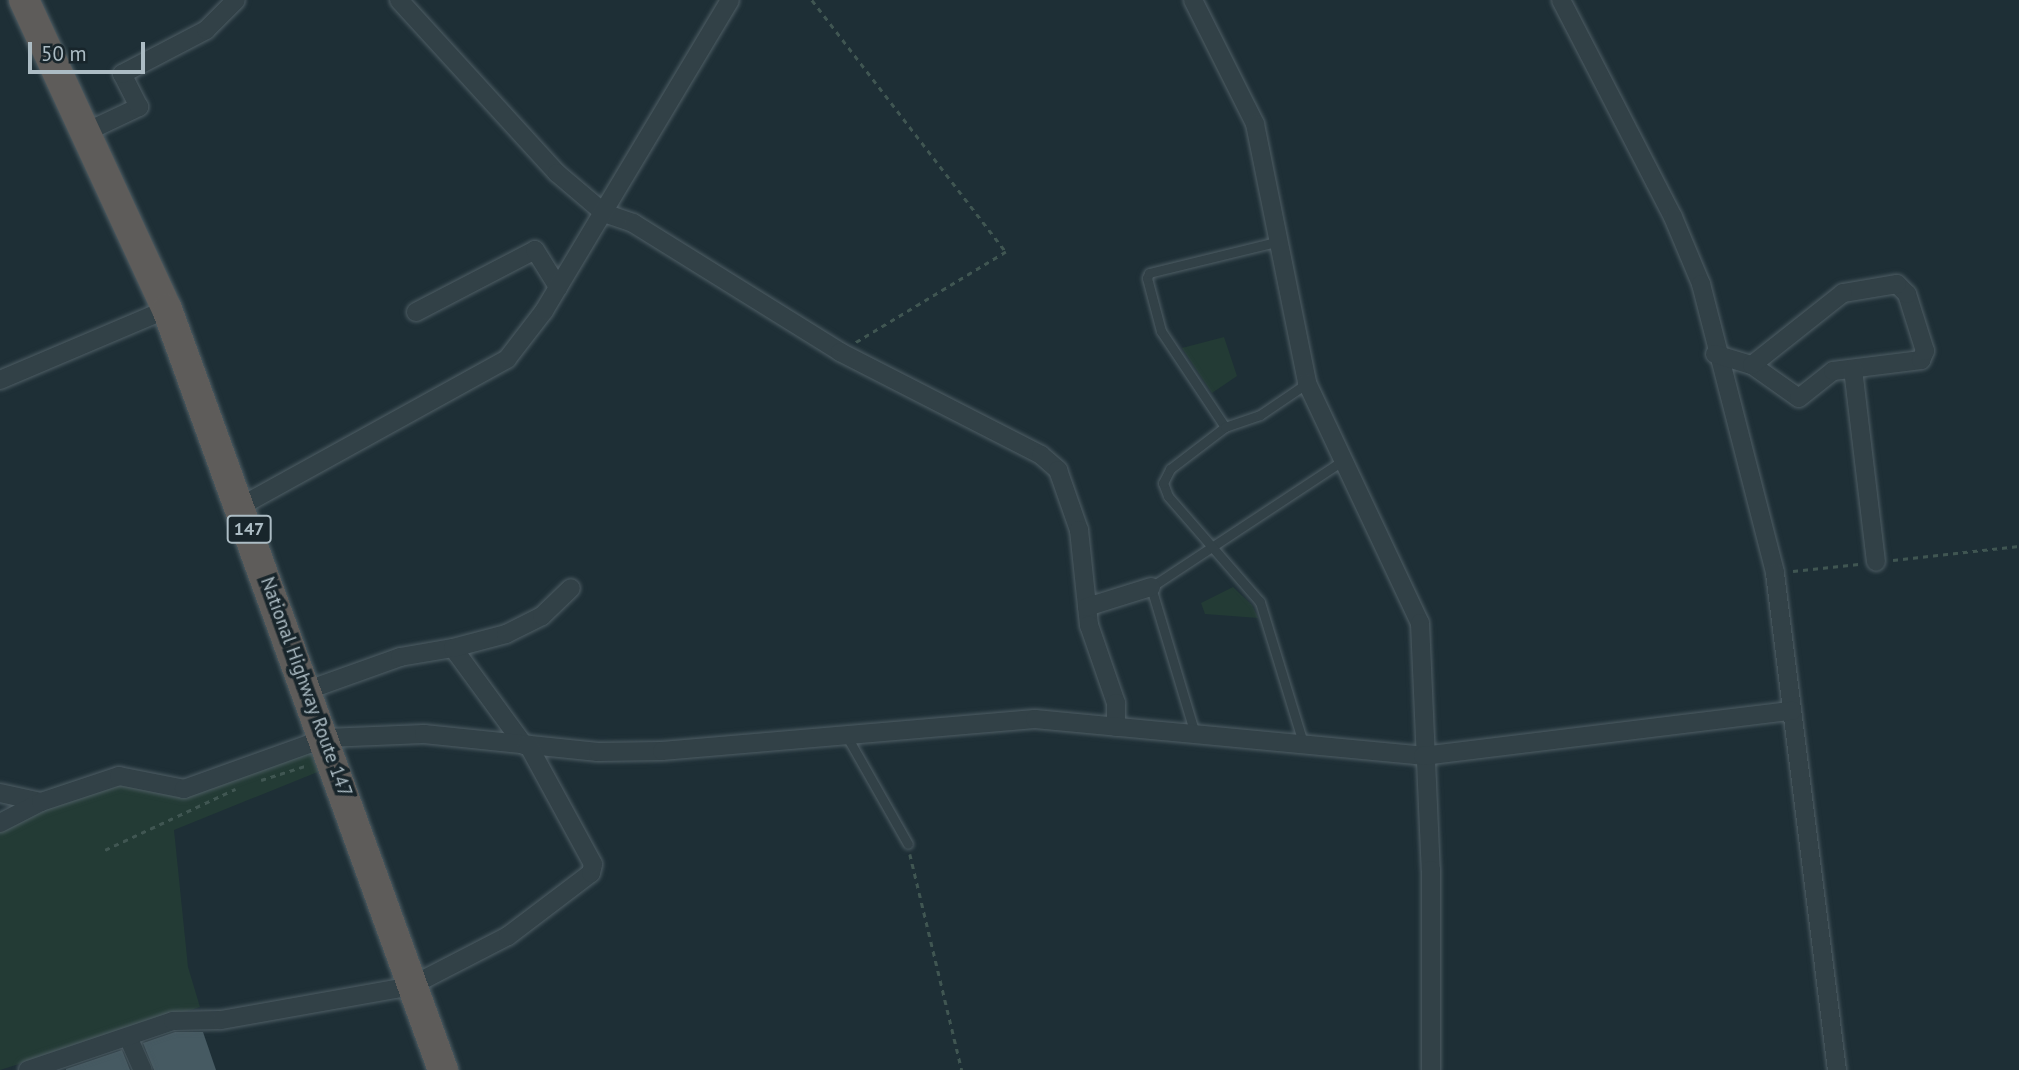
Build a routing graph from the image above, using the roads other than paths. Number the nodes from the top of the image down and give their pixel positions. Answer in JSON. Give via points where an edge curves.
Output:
{"nodes":[{"id":1,"x":24,"y":0,"type":"edge"},
{"id":2,"x":236,"y":0,"type":"edge"},
{"id":3,"x":399,"y":0,"type":"edge"},
{"id":4,"x":730,"y":0,"type":"edge"},
{"id":5,"x":1193,"y":0,"type":"edge"},
{"id":6,"x":1561,"y":0,"type":"edge"},
{"id":7,"x":86,"y":132,"type":"junction"},
{"id":8,"x":604,"y":213,"type":"junction"},
{"id":9,"x":1276,"y":242,"type":"junction"},
{"id":10,"x":558,"y":288,"type":"junction"},
{"id":11,"x":167,"y":309,"type":"junction"},
{"id":12,"x":416,"y":312,"type":"dead end"},
{"id":13,"x":1715,"y":354,"type":"junction"},
{"id":14,"x":1752,"y":365,"type":"junction"},
{"id":15,"x":1853,"y":369,"type":"junction"},
{"id":16,"x":0,"y":380,"type":"edge"},
{"id":17,"x":1307,"y":383,"type":"junction"},
{"id":18,"x":1225,"y":427,"type":"junction"},
{"id":19,"x":1342,"y":461,"type":"junction"},
{"id":20,"x":241,"y":506,"type":"junction"},
{"id":21,"x":1212,"y":550,"type":"junction"},
{"id":22,"x":1876,"y":562,"type":"road end"},
{"id":23,"x":1151,"y":587,"type":"junction"},
{"id":24,"x":571,"y":588,"type":"dead end"},
{"id":25,"x":1087,"y":607,"type":"junction"},
{"id":26,"x":453,"y":648,"type":"junction"},
{"id":27,"x":308,"y":690,"type":"junction"},
{"id":28,"x":1792,"y":711,"type":"junction"},
{"id":29,"x":1116,"y":727,"type":"junction"},
{"id":30,"x":845,"y":733,"type":"junction"},
{"id":31,"x":1195,"y":734,"type":"junction"},
{"id":32,"x":526,"y":745,"type":"junction"},
{"id":33,"x":1304,"y":746,"type":"junction"},
{"id":34,"x":319,"y":751,"type":"junction"},
{"id":35,"x":1423,"y":756,"type":"junction"},
{"id":36,"x":0,"y":793,"type":"edge"},
{"id":37,"x":41,"y":802,"type":"junction"},
{"id":38,"x":0,"y":823,"type":"edge"},
{"id":39,"x":908,"y":844,"type":"road end"},
{"id":40,"x":411,"y":986,"type":"junction"},
{"id":41,"x":128,"y":1037,"type":"junction"},
{"id":42,"x":28,"y":1070,"type":"edge"},
{"id":43,"x":143,"y":1070,"type":"edge"},
{"id":44,"x":443,"y":1070,"type":"edge"},
{"id":45,"x":1431,"y":1070,"type":"edge"},
{"id":46,"x":1837,"y":1070,"type":"edge"}],
"edges":[{"from":1,"to":7,"type":"highway","name":"National Highway Route 147","number":"147"},
{"from":2,"to":7,"type":"street","via":[[206,30],[122,74],[139,107]]},
{"from":3,"to":8,"type":"street","via":[[557,173]]},
{"from":4,"to":8,"type":"street"},
{"from":5,"to":9,"type":"street","via":[[1255,124]]},
{"from":6,"to":13,"type":"street","via":[[1673,217],[1702,284]]},
{"from":7,"to":11,"type":"highway","name":"National Highway Route 147","number":"147"},
{"from":8,"to":10,"type":"street"},
{"from":8,"to":25,"type":"street","via":[[633,223],[840,352],[1041,455],[1058,470],[1079,530]]},
{"from":9,"to":17,"type":"street"},
{"from":9,"to":18,"type":"lane","via":[[1147,278],[1161,331]]},
{"from":10,"to":12,"type":"street","via":[[535,250]]},
{"from":10,"to":20,"type":"street","via":[[507,359]]},
{"from":11,"to":16,"type":"street"},
{"from":11,"to":20,"type":"highway","name":"National Highway Route 147","number":"147"},
{"from":13,"to":14,"type":"street"},
{"from":13,"to":28,"type":"street","via":[[1775,573]]},
{"from":14,"to":15,"type":"street","via":[[1800,398],[1833,371]]},
{"from":14,"to":15,"type":"street","via":[[1843,293],[1897,284],[1907,295],[1925,351],[1921,360]]},
{"from":15,"to":22,"type":"street"},
{"from":17,"to":18,"type":"lane","via":[[1260,415]]},
{"from":17,"to":19,"type":"street"},
{"from":18,"to":21,"type":"lane","via":[[1170,469],[1163,482]]},
{"from":19,"to":21,"type":"lane"},
{"from":19,"to":35,"type":"street","via":[[1420,622]]},
{"from":20,"to":27,"type":"highway","name":"National Highway Route 147","number":"147"},
{"from":21,"to":23,"type":"lane"},
{"from":21,"to":33,"type":"lane","via":[[1260,602]]},
{"from":23,"to":25,"type":"street"},
{"from":23,"to":31,"type":"lane"},
{"from":24,"to":26,"type":"street","via":[[542,616],[506,634]]},
{"from":25,"to":29,"type":"street","via":[[1116,703]]},
{"from":26,"to":27,"type":"street","via":[[400,657]]},
{"from":26,"to":32,"type":"street"},
{"from":27,"to":34,"type":"highway","name":"National Highway Route 147","number":"147"},
{"from":28,"to":35,"type":"street"},
{"from":28,"to":46,"type":"street"},
{"from":29,"to":30,"type":"street","via":[[1035,719]]},
{"from":29,"to":31,"type":"street"},
{"from":30,"to":32,"type":"street","via":[[663,751]]},
{"from":30,"to":39,"type":"lane"},
{"from":31,"to":33,"type":"street"},
{"from":32,"to":34,"type":"street","via":[[424,734]]},
{"from":32,"to":40,"type":"street","via":[[593,864],[591,873],[508,936]]},
{"from":33,"to":35,"type":"street"},
{"from":34,"to":37,"type":"street","via":[[184,789],[119,776]]},
{"from":34,"to":40,"type":"highway","name":"National Highway Route 147","number":"147"},
{"from":35,"to":45,"type":"street","via":[[1430,870]]},
{"from":36,"to":37,"type":"street"},
{"from":37,"to":38,"type":"street"},
{"from":40,"to":41,"type":"street","via":[[221,1020],[173,1021]]},
{"from":40,"to":44,"type":"highway","name":"National Highway Route 147","number":"147"},
{"from":41,"to":42,"type":"street"},
{"from":41,"to":43,"type":"street"}]}
